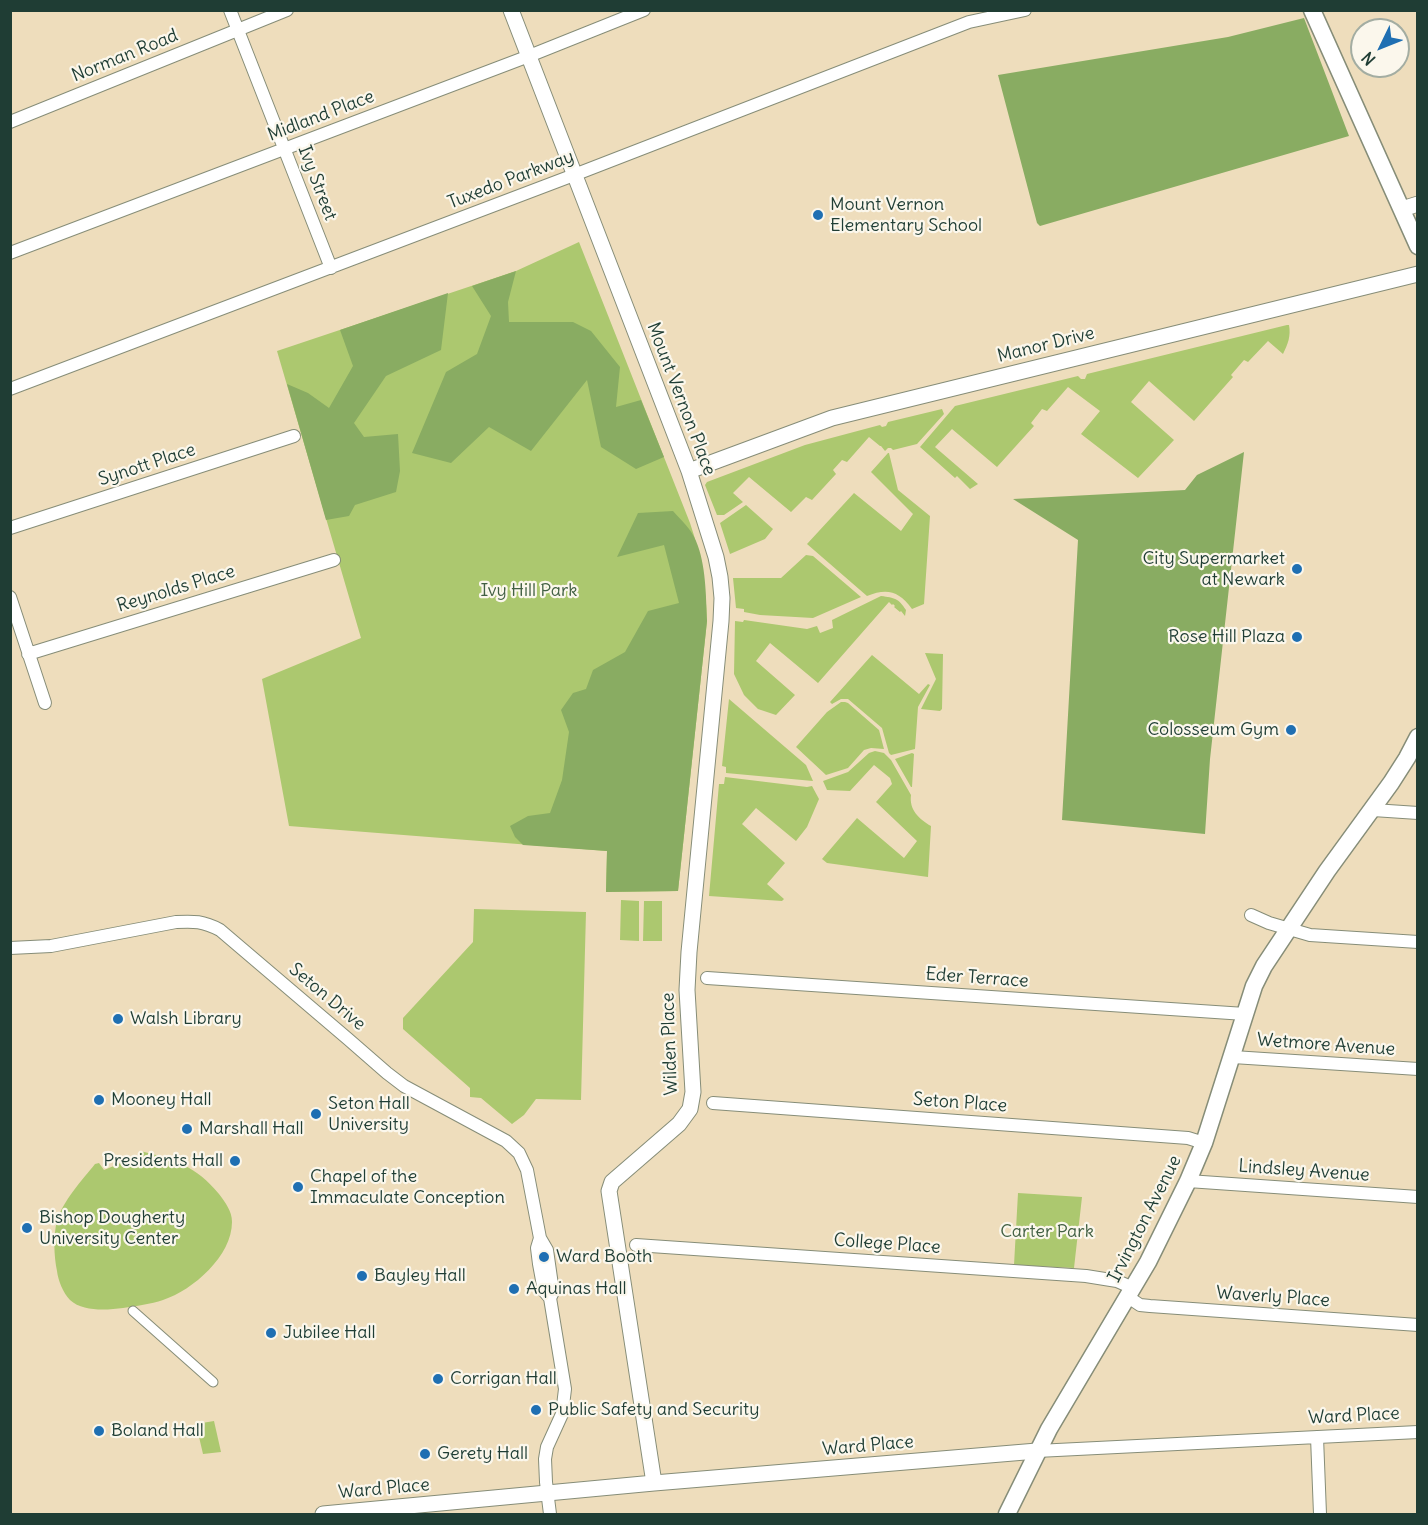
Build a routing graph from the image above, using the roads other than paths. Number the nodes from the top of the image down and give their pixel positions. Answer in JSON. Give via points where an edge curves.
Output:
{"nodes":[{"id":1,"x":230,"y":10,"type":"edge"},
{"id":2,"x":286,"y":10,"type":"edge"},
{"id":3,"x":511,"y":10,"type":"edge"},
{"id":4,"x":644,"y":10,"type":"edge"},
{"id":5,"x":1025,"y":10,"type":"edge"},
{"id":6,"x":1312,"y":10,"type":"edge"},
{"id":7,"x":238,"y":30,"type":"junction"},
{"id":8,"x":529,"y":56,"type":"junction"},
{"id":9,"x":10,"y":122,"type":"edge"},
{"id":10,"x":285,"y":149,"type":"junction"},
{"id":11,"x":574,"y":175,"type":"junction"},
{"id":12,"x":1410,"y":207,"type":"edge"},
{"id":13,"x":1418,"y":246,"type":"edge"},
{"id":14,"x":10,"y":253,"type":"edge"},
{"id":15,"x":331,"y":268,"type":"junction"},
{"id":16,"x":1418,"y":274,"type":"edge"},
{"id":17,"x":10,"y":389,"type":"edge"},
{"id":18,"x":294,"y":436,"type":"dead end"},
{"id":19,"x":689,"y":471,"type":"junction"},
{"id":20,"x":10,"y":528,"type":"edge"},
{"id":21,"x":333,"y":560,"type":"dead end"},
{"id":22,"x":10,"y":597,"type":"edge"},
{"id":23,"x":28,"y":654,"type":"junction"},
{"id":24,"x":45,"y":703,"type":"dead end"},
{"id":25,"x":1418,"y":737,"type":"edge"},
{"id":26,"x":1373,"y":810,"type":"junction"},
{"id":27,"x":1418,"y":813,"type":"edge"},
{"id":28,"x":703,"y":818,"type":"joint"},
{"id":29,"x":1251,"y":915,"type":"dead end"},
{"id":30,"x":1289,"y":930,"type":"junction"},
{"id":31,"x":1418,"y":942,"type":"edge"},
{"id":32,"x":10,"y":948,"type":"edge"},
{"id":33,"x":707,"y":978,"type":"dead end"},
{"id":34,"x":1245,"y":1014,"type":"junction"},
{"id":35,"x":1233,"y":1057,"type":"junction"},
{"id":36,"x":1418,"y":1069,"type":"edge"},
{"id":37,"x":713,"y":1103,"type":"dead end"},
{"id":38,"x":1204,"y":1143,"type":"junction"},
{"id":39,"x":1188,"y":1181,"type":"junction"},
{"id":40,"x":1418,"y":1197,"type":"edge"},
{"id":41,"x":636,"y":1245,"type":"dead end"},
{"id":42,"x":1131,"y":1292,"type":"junction"},
{"id":43,"x":133,"y":1311,"type":"dead end"},
{"id":44,"x":1418,"y":1325,"type":"edge"},
{"id":45,"x":213,"y":1382,"type":"dead end"},
{"id":46,"x":1418,"y":1432,"type":"edge"},
{"id":47,"x":1317,"y":1437,"type":"junction"},
{"id":48,"x":1037,"y":1451,"type":"junction"},
{"id":49,"x":654,"y":1483,"type":"junction"},
{"id":50,"x":548,"y":1493,"type":"junction"},
{"id":51,"x":323,"y":1515,"type":"edge"},
{"id":52,"x":550,"y":1515,"type":"edge"},
{"id":53,"x":1007,"y":1515,"type":"edge"},
{"id":54,"x":1320,"y":1515,"type":"edge"}],
"edges":[{"from":1,"to":7,"type":"street","name":"Ivy Street"},
{"from":2,"to":7,"type":"street","name":"Norman Road"},
{"from":3,"to":8,"type":"street","name":"Mount Vernon Place"},
{"from":4,"to":8,"type":"street","name":"Midland Place"},
{"from":5,"to":11,"type":"street","name":"Tuxedo Parkway","via":[[969,22]]},
{"from":6,"to":12,"type":"main road"},
{"from":7,"to":9,"type":"street","name":"Norman Road"},
{"from":7,"to":10,"type":"street","name":"Ivy Street"},
{"from":8,"to":10,"type":"street","name":"Midland Place"},
{"from":8,"to":11,"type":"street","name":"Mount Vernon Place"},
{"from":10,"to":14,"type":"street","name":"Midland Place"},
{"from":10,"to":15,"type":"street","name":"Ivy Street"},
{"from":11,"to":15,"type":"street","name":"Tuxedo Parkway"},
{"from":11,"to":19,"type":"street","name":"Mount Vernon Place"},
{"from":12,"to":13,"type":"main road"},
{"from":15,"to":17,"type":"street","name":"Tuxedo Parkway"},
{"from":16,"to":19,"type":"street","name":"Manor Drive","via":[[832,418]]},
{"from":18,"to":20,"type":"street","name":"Synott Place"},
{"from":19,"to":28,"type":"street","name":"Mount Vernon Place","via":[[716,557],[722,598]]},
{"from":21,"to":23,"type":"street","name":"Reynolds Place"},
{"from":22,"to":23,"type":"street"},
{"from":23,"to":24,"type":"street"},
{"from":25,"to":26,"type":"main road","name":"Irvington Avenue"},
{"from":26,"to":27,"type":"street"},
{"from":26,"to":30,"type":"main road","name":"Irvington Avenue"},
{"from":28,"to":49,"type":"street","name":"Wilden Place","via":[[687,990],[693,1092],[690,1109],[679,1124],[612,1182],[609,1191]]},
{"from":29,"to":30,"type":"street"},
{"from":30,"to":31,"type":"street","via":[[1310,935]]},
{"from":30,"to":34,"type":"main road","name":"Irvington Avenue","via":[[1264,966]]},
{"from":32,"to":50,"type":"street","name":"Seton Drive","via":[[51,946],[176,922],[210,924],[404,1086],[514,1148],[527,1170],[540,1238],[547,1250],[553,1292],[550,1298],[565,1389],[562,1414],[545,1460]]},
{"from":33,"to":34,"type":"street","name":"Eder Terrace"},
{"from":34,"to":35,"type":"main road","name":"Irvington Avenue"},
{"from":35,"to":36,"type":"street","name":"Wetmore Avenue"},
{"from":35,"to":38,"type":"main road","name":"Irvington Avenue"},
{"from":37,"to":38,"type":"street","name":"Seton Place","via":[[1188,1138]]},
{"from":38,"to":39,"type":"main road","name":"Irvington Avenue"},
{"from":39,"to":40,"type":"street","name":"Lindsley Avenue"},
{"from":39,"to":42,"type":"main road","name":"Irvington Avenue"},
{"from":41,"to":42,"type":"street","name":"College Place","via":[[1086,1276],[1117,1281]]},
{"from":42,"to":44,"type":"street","name":"Waverly Place","via":[[1140,1305]]},
{"from":42,"to":48,"type":"main road","name":"Irvington Avenue"},
{"from":43,"to":45,"type":"street"},
{"from":46,"to":47,"type":"street","name":"Ward Place"},
{"from":47,"to":48,"type":"street","name":"Ward Place"},
{"from":47,"to":54,"type":"street"},
{"from":48,"to":49,"type":"street","name":"Ward Place"},
{"from":48,"to":53,"type":"main road","name":"Irvington Avenue"},
{"from":49,"to":50,"type":"street","name":"Ward Place"},
{"from":50,"to":51,"type":"street","name":"Ward Place"},
{"from":50,"to":52,"type":"street","name":"Seton Drive"}]}
